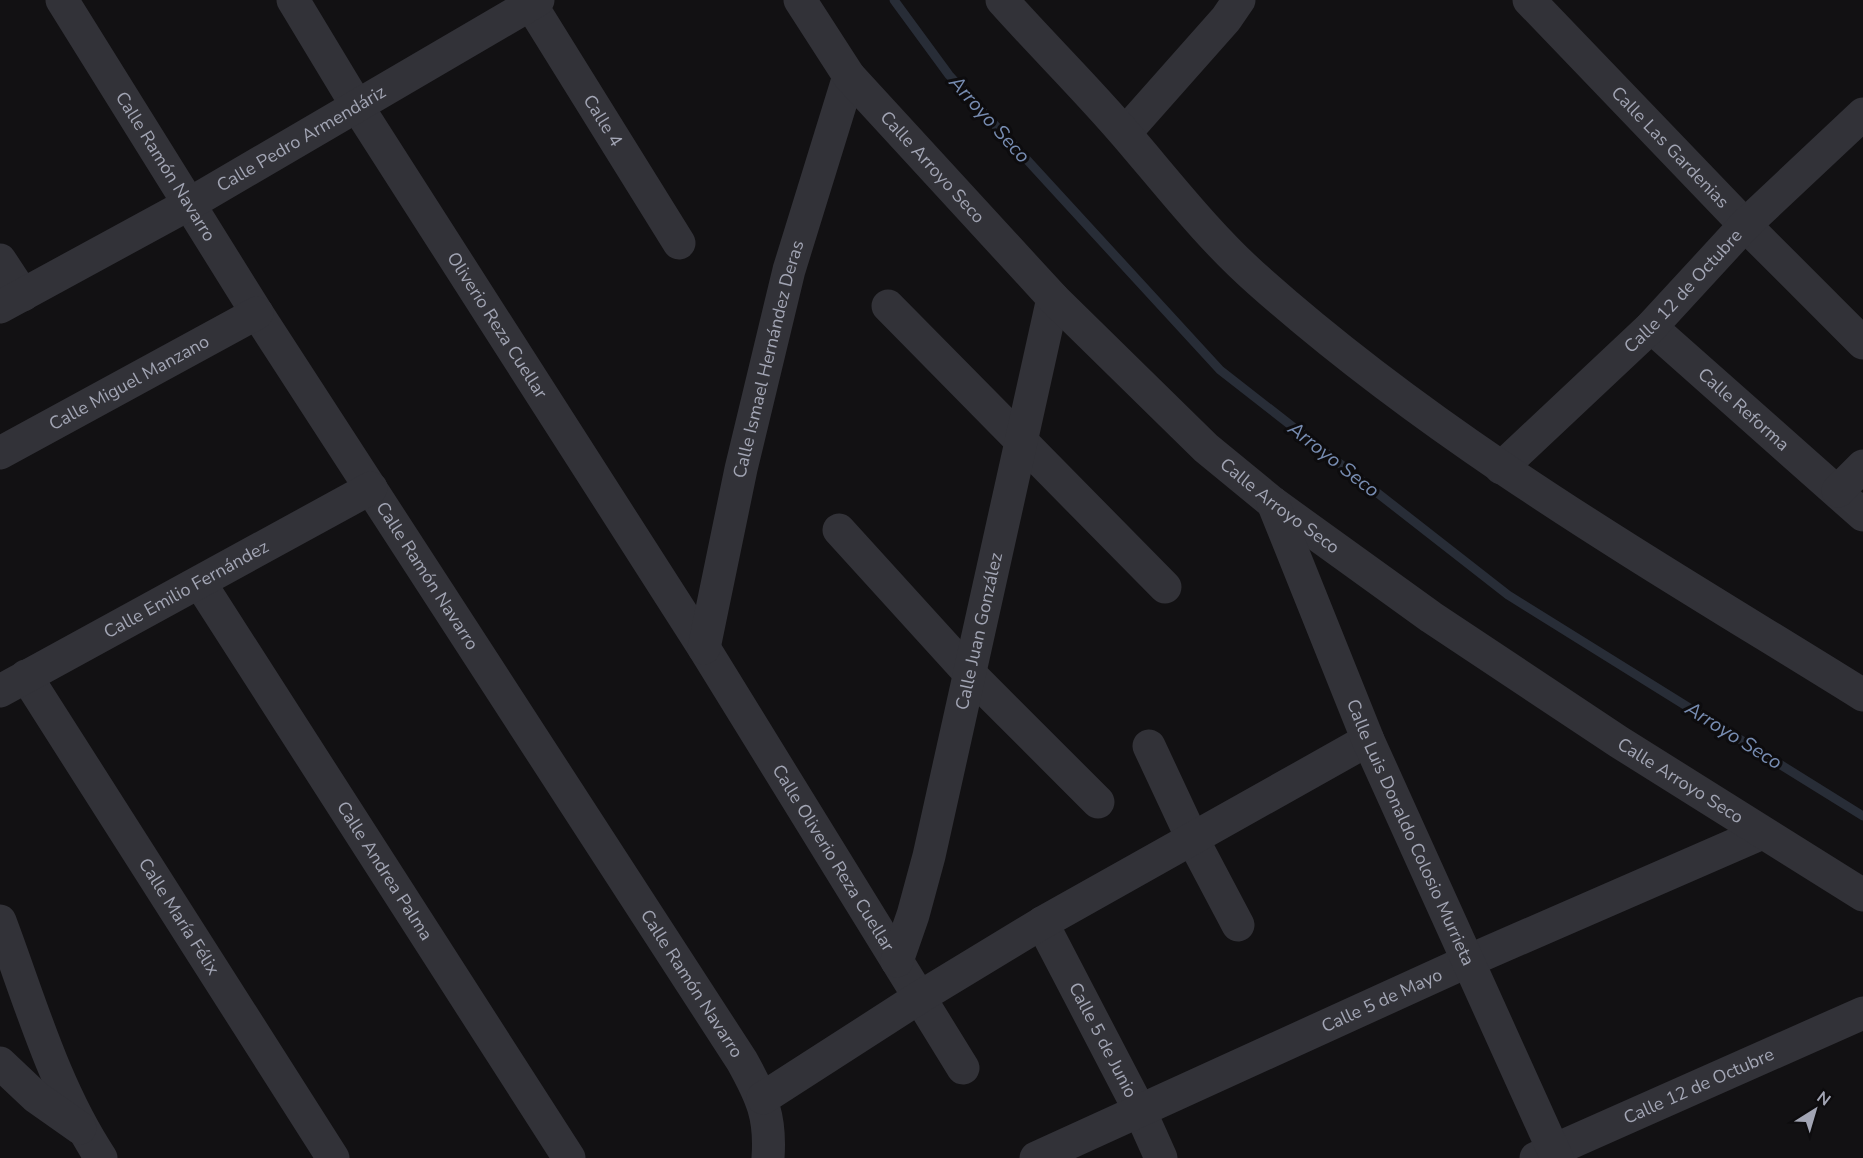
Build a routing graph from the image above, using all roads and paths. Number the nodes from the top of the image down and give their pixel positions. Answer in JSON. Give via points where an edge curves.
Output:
{"nodes":[{"id":1,"x":62,"y":0,"type":"edge"},
{"id":2,"x":293,"y":0,"type":"edge"},
{"id":3,"x":800,"y":0,"type":"edge"},
{"id":4,"x":1002,"y":0,"type":"edge"},
{"id":5,"x":1529,"y":0,"type":"edge"},
{"id":6,"x":532,"y":1,"type":"edge"},
{"id":7,"x":1224,"y":6,"type":"edge"},
{"id":8,"x":849,"y":76,"type":"junction"},
{"id":9,"x":357,"y":106,"type":"junction"},
{"id":10,"x":1863,"y":114,"type":"edge"},
{"id":11,"x":1125,"y":133,"type":"junction"},
{"id":12,"x":191,"y":203,"type":"junction"},
{"id":13,"x":1745,"y":225,"type":"junction"},
{"id":14,"x":679,"y":243,"type":"dead end"},
{"id":15,"x":0,"y":260,"type":"edge"},
{"id":16,"x":1053,"y":297,"type":"junction"},
{"id":17,"x":11,"y":301,"type":"edge"},
{"id":18,"x":888,"y":306,"type":"dead end"},
{"id":19,"x":257,"y":313,"type":"junction"},
{"id":20,"x":1652,"y":327,"type":"junction"},
{"id":21,"x":1863,"y":343,"type":"edge"},
{"id":22,"x":1022,"y":440,"type":"junction"},
{"id":23,"x":0,"y":453,"type":"edge"},
{"id":24,"x":1863,"y":466,"type":"edge"},
{"id":25,"x":1501,"y":468,"type":"junction"},
{"id":26,"x":371,"y":488,"type":"junction"},
{"id":27,"x":1838,"y":491,"type":"junction"},
{"id":28,"x":1273,"y":503,"type":"junction"},
{"id":29,"x":1863,"y":515,"type":"edge"},
{"id":30,"x":839,"y":530,"type":"dead end"},
{"id":31,"x":200,"y":583,"type":"junction"},
{"id":32,"x":1165,"y":587,"type":"dead end"},
{"id":33,"x":704,"y":648,"type":"junction"},
{"id":34,"x":969,"y":673,"type":"junction"},
{"id":35,"x":13,"y":684,"type":"edge"},
{"id":36,"x":1863,"y":695,"type":"edge"},
{"id":37,"x":1368,"y":740,"type":"junction"},
{"id":38,"x":1149,"y":746,"type":"dead end"},
{"id":39,"x":1098,"y":802,"type":"dead end"},
{"id":40,"x":1762,"y":833,"type":"junction"},
{"id":41,"x":1192,"y":838,"type":"junction"},
{"id":42,"x":1863,"y":895,"type":"edge"},
{"id":43,"x":0,"y":921,"type":"edge"},
{"id":44,"x":1042,"y":923,"type":"junction"},
{"id":45,"x":1238,"y":925,"type":"dead end"},
{"id":46,"x":897,"y":961,"type":"junction"},
{"id":47,"x":1466,"y":962,"type":"junction"},
{"id":48,"x":920,"y":996,"type":"junction"},
{"id":49,"x":1863,"y":1013,"type":"edge"},
{"id":50,"x":0,"y":1063,"type":"edge"},
{"id":51,"x":963,"y":1068,"type":"dead end"},
{"id":52,"x":763,"y":1098,"type":"junction"},
{"id":53,"x":1140,"y":1111,"type":"junction"},
{"id":54,"x":83,"y":1130,"type":"junction"},
{"id":55,"x":1548,"y":1155,"type":"edge"},
{"id":56,"x":101,"y":1158,"type":"edge"},
{"id":57,"x":333,"y":1158,"type":"edge"},
{"id":58,"x":569,"y":1158,"type":"edge"},
{"id":59,"x":768,"y":1158,"type":"edge"},
{"id":60,"x":1036,"y":1158,"type":"edge"},
{"id":61,"x":1161,"y":1158,"type":"edge"}],
"edges":[{"from":1,"to":12,"type":"street","name":"Calle Ramón Navarro"},
{"from":2,"to":9,"type":"street","name":"Oliverio Reza Cuellar"},
{"from":3,"to":8,"type":"street","name":"Calle Arroyo Seco"},
{"from":4,"to":11,"type":"street"},
{"from":5,"to":13,"type":"street","name":"Calle Las Gardenias"},
{"from":6,"to":9,"type":"street","name":"Calle Pedro Armendáriz"},
{"from":6,"to":14,"type":"street","name":"Calle 4"},
{"from":7,"to":11,"type":"street"},
{"from":8,"to":16,"type":"street","name":"Calle Arroyo Seco"},
{"from":8,"to":33,"type":"street","name":"Calle Ismael Hernández Deras","via":[[789,270],[741,469]]},
{"from":9,"to":12,"type":"street","name":"Calle Pedro Armendáriz"},
{"from":9,"to":33,"type":"street","name":"Oliverio Reza Cuellar"},
{"from":10,"to":13,"type":"street","name":"Calle 12 de Octubre"},
{"from":11,"to":25,"type":"street","via":[[1184,204],[1256,279],[1351,359]]},
{"from":12,"to":17,"type":"street","name":"Calle Pedro Armendáriz"},
{"from":12,"to":19,"type":"street","name":"Calle Ramón Navarro"},
{"from":13,"to":20,"type":"street","name":"Calle 12 de Octubre"},
{"from":13,"to":21,"type":"street","name":"Calle Las Gardenias"},
{"from":15,"to":17,"type":"street"},
{"from":16,"to":22,"type":"street","name":"Calle Juan González"},
{"from":16,"to":28,"type":"street","name":"Calle Arroyo Seco","via":[[1206,448]]},
{"from":18,"to":22,"type":"street"},
{"from":19,"to":23,"type":"street","name":"Calle Miguel Manzano"},
{"from":19,"to":26,"type":"street","name":"Calle Ramón Navarro"},
{"from":20,"to":25,"type":"street","name":"Calle 12 de Octubre"},
{"from":20,"to":27,"type":"street","name":"Calle Reforma"},
{"from":22,"to":32,"type":"street"},
{"from":22,"to":34,"type":"street","name":"Calle Juan González"},
{"from":24,"to":27,"type":"street"},
{"from":25,"to":36,"type":"street"},
{"from":26,"to":31,"type":"street","name":"Calle Emilio Fernández"},
{"from":26,"to":52,"type":"street","name":"Calle Ramón Navarro"},
{"from":27,"to":29,"type":"street","name":"Calle Reforma"},
{"from":28,"to":37,"type":"street","name":"Calle Luis Donaldo Colosio Murrieta"},
{"from":28,"to":40,"type":"street","name":"Calle Arroyo Seco","via":[[1431,617]]},
{"from":30,"to":34,"type":"street"},
{"from":31,"to":35,"type":"street","name":"Calle Emilio Fernández"},
{"from":31,"to":58,"type":"street","name":"Calle Andrea Palma"},
{"from":33,"to":46,"type":"street","name":"Calle Oliverio Reza Cuellar"},
{"from":34,"to":39,"type":"street"},
{"from":34,"to":46,"type":"street","name":"Calle Juan González","via":[[929,856]]},
{"from":35,"to":57,"type":"street","name":"Calle María Félix"},
{"from":37,"to":41,"type":"street"},
{"from":37,"to":47,"type":"street","name":"Calle Luis Donaldo Colosio Murrieta"},
{"from":38,"to":41,"type":"street"},
{"from":40,"to":42,"type":"street","name":"Calle Arroyo Seco"},
{"from":40,"to":47,"type":"street","name":"Calle 5 de Mayo"},
{"from":41,"to":44,"type":"street"},
{"from":41,"to":45,"type":"street"},
{"from":43,"to":54,"type":"street","via":[[62,1088]]},
{"from":44,"to":48,"type":"street"},
{"from":44,"to":53,"type":"street","name":"Calle 5 de Junio"},
{"from":46,"to":48,"type":"street","name":"Calle Oliverio Reza Cuellar"},
{"from":47,"to":53,"type":"street","name":"Calle 5 de Mayo"},
{"from":47,"to":55,"type":"street","name":"Calle Luis Donaldo Colosio Murrieta"},
{"from":48,"to":51,"type":"street","name":"Calle Oliverio Reza Cuellar"},
{"from":48,"to":52,"type":"street"},
{"from":49,"to":55,"type":"street","name":"Calle 12 de Octubre"},
{"from":50,"to":54,"type":"street","via":[[36,1097]]},
{"from":52,"to":59,"type":"street","name":"Calle Ramón Navarro","via":[[770,1130]]},
{"from":53,"to":60,"type":"street","name":"Calle 5 de Mayo"},
{"from":53,"to":61,"type":"street","name":"Calle 5 de Junio"},
{"from":54,"to":56,"type":"street"}]}
